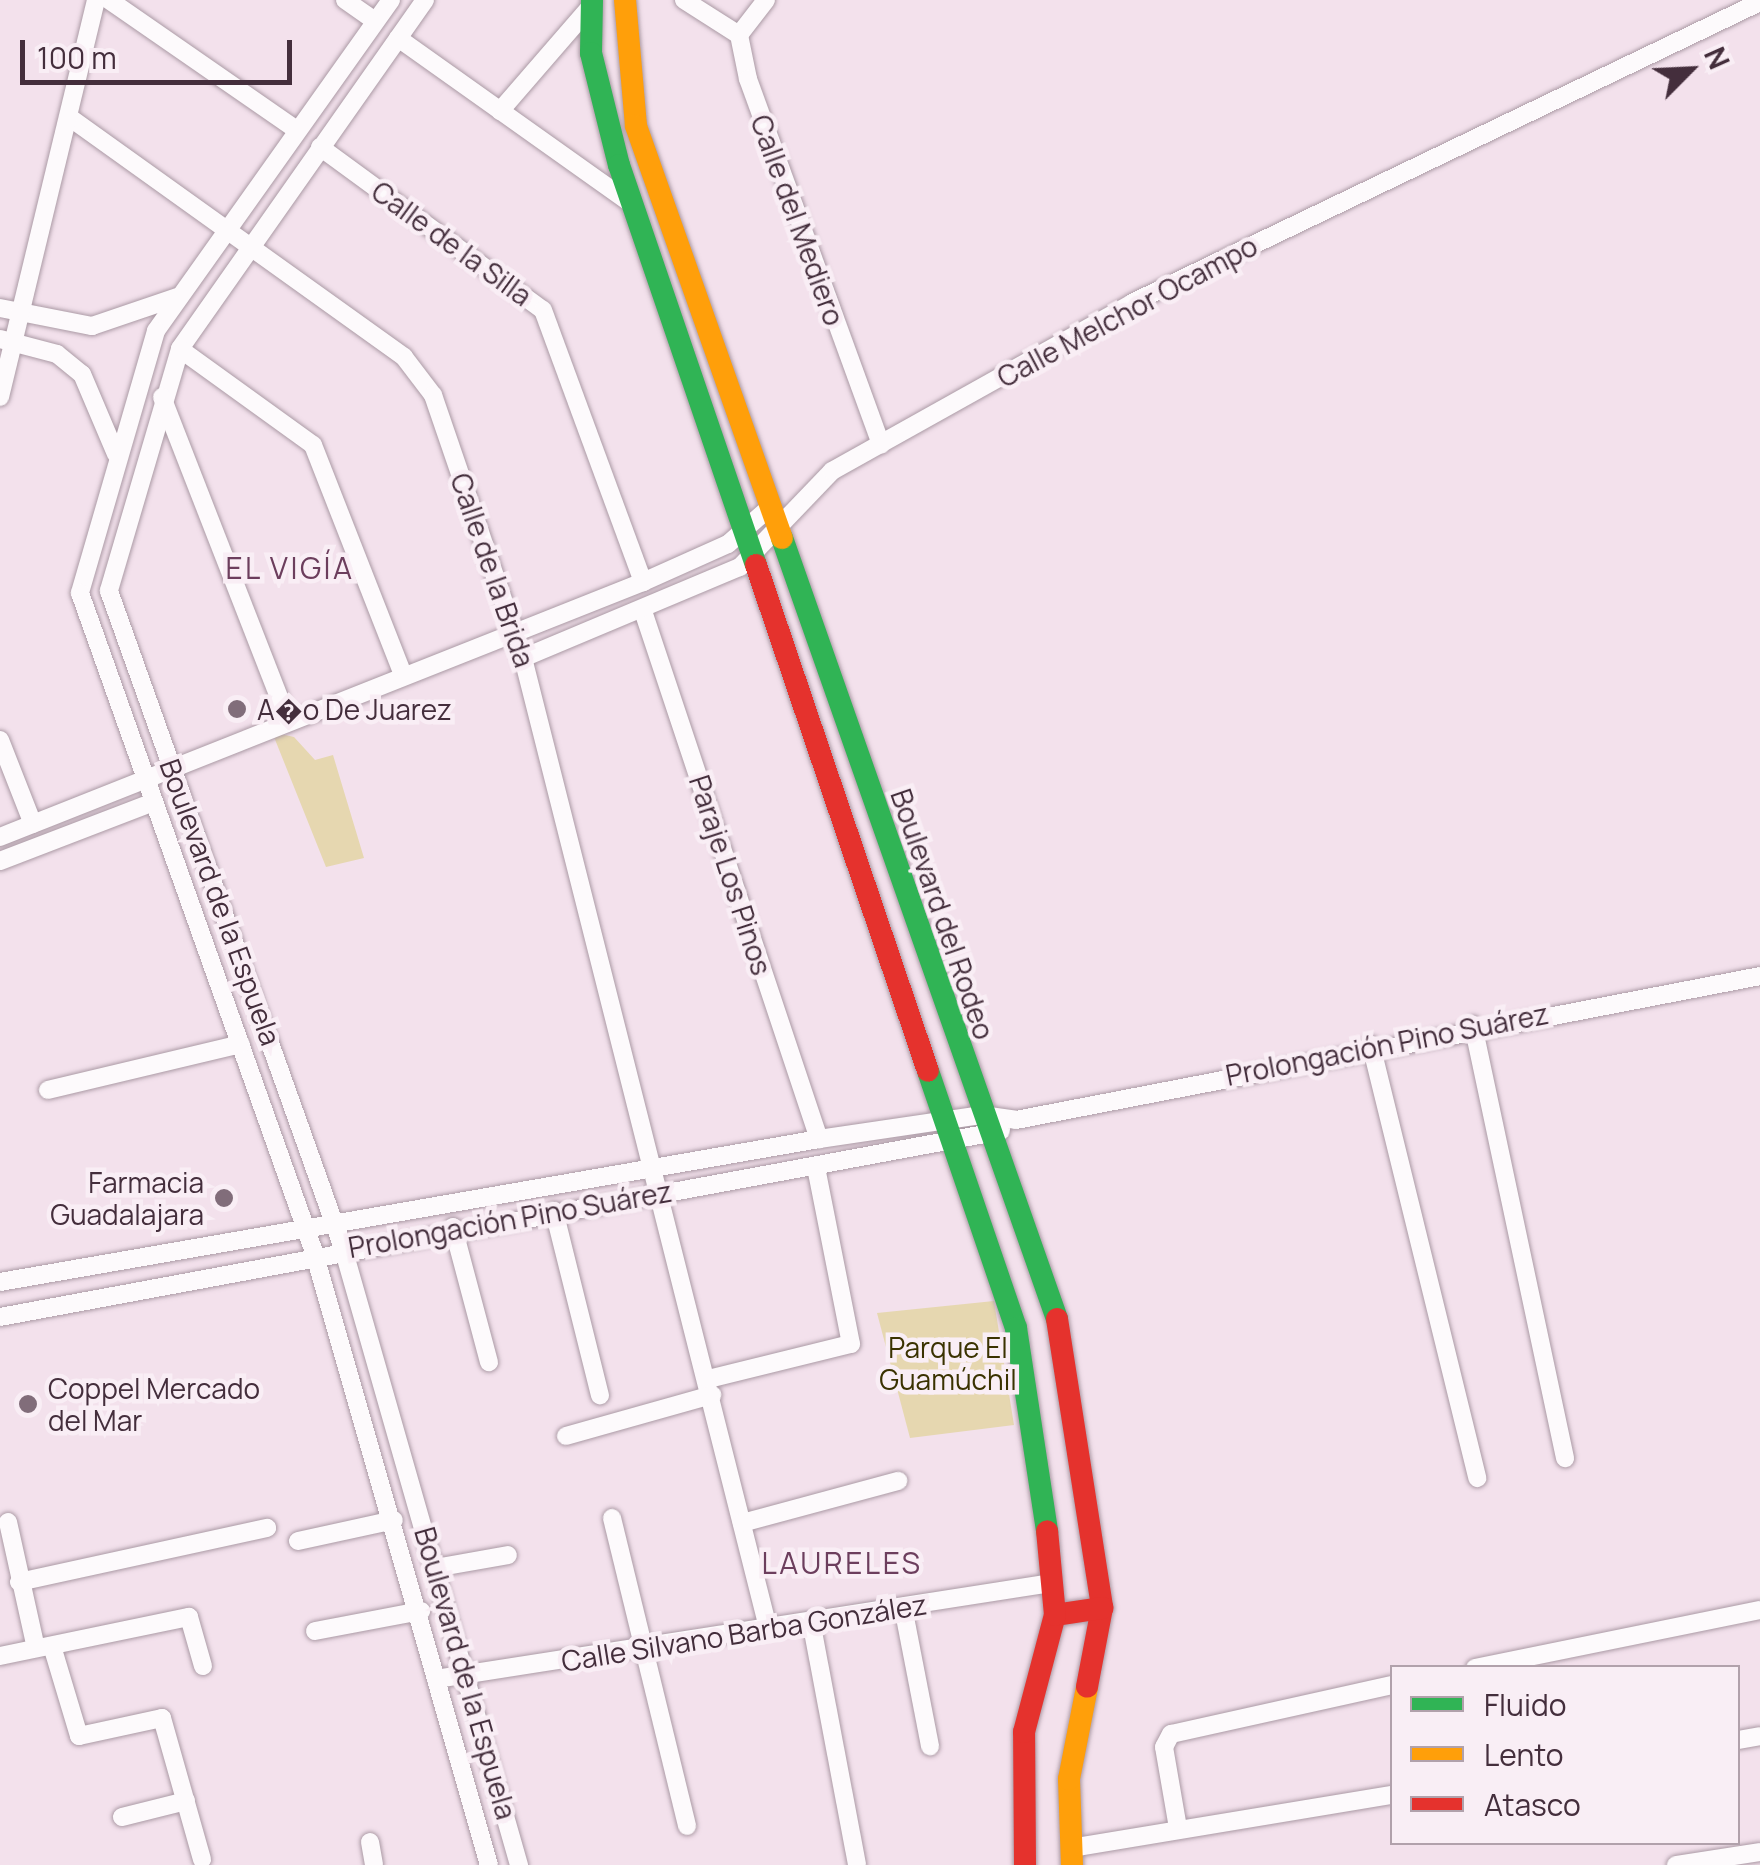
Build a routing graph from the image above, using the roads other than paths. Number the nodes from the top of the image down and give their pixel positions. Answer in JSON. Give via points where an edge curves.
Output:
{"nodes":[{"id":1,"x":96,"y":0,"type":"edge"},
{"id":2,"x":109,"y":0,"type":"edge"},
{"id":3,"x":345,"y":0,"type":"edge"},
{"id":4,"x":390,"y":0,"type":"edge"},
{"id":5,"x":425,"y":0,"type":"edge"},
{"id":6,"x":625,"y":0,"type":"edge"},
{"id":7,"x":684,"y":0,"type":"edge"},
{"id":8,"x":766,"y":0,"type":"edge"},
{"id":9,"x":1760,"y":2,"type":"edge"},
{"id":10,"x":591,"y":4,"type":"edge"},
{"id":11,"x":375,"y":22,"type":"junction"},
{"id":12,"x":740,"y":35,"type":"junction"},
{"id":13,"x":398,"y":38,"type":"junction"},
{"id":14,"x":500,"y":110,"type":"junction"},
{"id":15,"x":69,"y":117,"type":"junction"},
{"id":16,"x":297,"y":130,"type":"junction"},
{"id":17,"x":320,"y":146,"type":"junction"},
{"id":18,"x":632,"y":204,"type":"junction"},
{"id":19,"x":226,"y":230,"type":"junction"},
{"id":20,"x":250,"y":248,"type":"junction"},
{"id":21,"x":178,"y":296,"type":"junction"},
{"id":22,"x":0,"y":308,"type":"edge"},
{"id":23,"x":20,"y":312,"type":"junction"},
{"id":24,"x":7,"y":341,"type":"edge"},
{"id":25,"x":180,"y":349,"type":"junction"},
{"id":26,"x":162,"y":396,"type":"junction"},
{"id":27,"x":0,"y":397,"type":"edge"},
{"id":28,"x":880,"y":445,"type":"junction"},
{"id":29,"x":117,"y":456,"type":"junction"},
{"id":30,"x":104,"y":502,"type":"junction"},
{"id":31,"x":129,"y":508,"type":"junction"},
{"id":32,"x":772,"y":519,"type":"junction"},
{"id":33,"x":747,"y":530,"type":"junction"},
{"id":34,"x":756,"y":555,"type":"junction"},
{"id":35,"x":643,"y":582,"type":"junction"},
{"id":36,"x":643,"y":612,"type":"junction"},
{"id":37,"x":516,"y":629,"type":"junction"},
{"id":38,"x":524,"y":658,"type":"junction"},
{"id":39,"x":404,"y":674,"type":"junction"},
{"id":40,"x":288,"y":721,"type":"junction"},
{"id":41,"x":0,"y":740,"type":"edge"},
{"id":42,"x":173,"y":767,"type":"junction"},
{"id":43,"x":146,"y":780,"type":"junction"},
{"id":44,"x":154,"y":802,"type":"junction"},
{"id":45,"x":33,"y":824,"type":"junction"},
{"id":46,"x":0,"y":837,"type":"edge"},
{"id":47,"x":0,"y":861,"type":"edge"},
{"id":48,"x":1760,"y":976,"type":"edge"},
{"id":49,"x":1473,"y":1025,"type":"junction"},
{"id":50,"x":240,"y":1044,"type":"junction"},
{"id":51,"x":1371,"y":1045,"type":"junction"},
{"id":52,"x":48,"y":1090,"type":"dead end"},
{"id":53,"x":982,"y":1115,"type":"junction"},
{"id":54,"x":946,"y":1120,"type":"junction"},
{"id":55,"x":1016,"y":1120,"type":"junction"},
{"id":56,"x":819,"y":1139,"type":"junction"},
{"id":57,"x":990,"y":1139,"type":"junction"},
{"id":58,"x":954,"y":1144,"type":"junction"},
{"id":59,"x":656,"y":1167,"type":"junction"},
{"id":60,"x":816,"y":1167,"type":"junction"},
{"id":61,"x":663,"y":1192,"type":"junction"},
{"id":62,"x":554,"y":1211,"type":"junction"},
{"id":63,"x":334,"y":1222,"type":"junction"},
{"id":64,"x":306,"y":1227,"type":"junction"},
{"id":65,"x":454,"y":1227,"type":"junction"},
{"id":66,"x":343,"y":1248,"type":"junction"},
{"id":67,"x":314,"y":1252,"type":"junction"},
{"id":68,"x":0,"y":1282,"type":"edge"},
{"id":69,"x":0,"y":1317,"type":"edge"},
{"id":70,"x":489,"y":1362,"type":"dead end"},
{"id":71,"x":710,"y":1387,"type":"junction"},
{"id":72,"x":600,"y":1395,"type":"dead end"},
{"id":73,"x":566,"y":1436,"type":"dead end"},
{"id":74,"x":1565,"y":1458,"type":"dead end"},
{"id":75,"x":1477,"y":1478,"type":"dead end"},
{"id":76,"x":898,"y":1481,"type":"dead end"},
{"id":77,"x":612,"y":1518,"type":"dead end"},
{"id":78,"x":394,"y":1520,"type":"junction"},
{"id":79,"x":8,"y":1522,"type":"dead end"},
{"id":80,"x":742,"y":1523,"type":"junction"},
{"id":81,"x":267,"y":1528,"type":"dead end"},
{"id":82,"x":298,"y":1541,"type":"dead end"},
{"id":83,"x":508,"y":1555,"type":"dead end"},
{"id":84,"x":435,"y":1568,"type":"junction"},
{"id":85,"x":19,"y":1582,"type":"junction"},
{"id":86,"x":1051,"y":1583,"type":"junction"},
{"id":87,"x":902,"y":1607,"type":"junction"},
{"id":88,"x":1102,"y":1608,"type":"junction"},
{"id":89,"x":1760,"y":1610,"type":"edge"},
{"id":90,"x":420,"y":1611,"type":"junction"},
{"id":91,"x":1054,"y":1615,"type":"junction"},
{"id":92,"x":811,"y":1621,"type":"junction"},
{"id":93,"x":768,"y":1628,"type":"junction"},
{"id":94,"x":315,"y":1631,"type":"dead end"},
{"id":95,"x":44,"y":1647,"type":"junction"},
{"id":96,"x":647,"y":1649,"type":"junction"},
{"id":97,"x":0,"y":1656,"type":"edge"},
{"id":98,"x":1490,"y":1665,"type":"edge"},
{"id":99,"x":203,"y":1666,"type":"dead end"},
{"id":100,"x":466,"y":1674,"type":"junction"},
{"id":101,"x":436,"y":1679,"type":"junction"},
{"id":102,"x":1390,"y":1685,"type":"edge"},
{"id":103,"x":930,"y":1746,"type":"dead end"},
{"id":104,"x":1390,"y":1795,"type":"edge"},
{"id":105,"x":186,"y":1801,"type":"junction"},
{"id":106,"x":122,"y":1817,"type":"dead end"},
{"id":107,"x":686,"y":1826,"type":"dead end"},
{"id":108,"x":1178,"y":1828,"type":"junction"},
{"id":109,"x":370,"y":1842,"type":"dead end"},
{"id":110,"x":1760,"y":1852,"type":"edge"},
{"id":111,"x":1072,"y":1856,"type":"edge"},
{"id":112,"x":202,"y":1859,"type":"dead end"},
{"id":113,"x":374,"y":1865,"type":"edge"},
{"id":114,"x":489,"y":1865,"type":"edge"},
{"id":115,"x":520,"y":1865,"type":"edge"},
{"id":116,"x":857,"y":1865,"type":"edge"},
{"id":117,"x":1025,"y":1865,"type":"edge"},
{"id":118,"x":1676,"y":1865,"type":"edge"}],
"edges":[{"from":1,"to":15,"type":"street"},
{"from":2,"to":16,"type":"street"},
{"from":3,"to":11,"type":"street"},
{"from":4,"to":11,"type":"street","name":"Boulevard de la Espuela"},
{"from":5,"to":13,"type":"street","name":"Boulevard de la Espuela"},
{"from":6,"to":32,"type":"street","name":"Boulevard del Rodeo","via":[[636,126]]},
{"from":7,"to":12,"type":"street"},
{"from":8,"to":12,"type":"street"},
{"from":9,"to":28,"type":"street","name":"Calle Melchor Ocampo","via":[[1132,303]]},
{"from":10,"to":14,"type":"street"},
{"from":10,"to":18,"type":"street","via":[[591,54]]},
{"from":11,"to":16,"type":"street","name":"Boulevard de la Espuela"},
{"from":12,"to":28,"type":"street","name":"Calle del Mediero","via":[[758,110]]},
{"from":13,"to":14,"type":"street"},
{"from":13,"to":17,"type":"street","name":"Boulevard de la Espuela"},
{"from":14,"to":18,"type":"street"},
{"from":15,"to":19,"type":"street","name":"Calle de la Brida"},
{"from":15,"to":23,"type":"street"},
{"from":16,"to":19,"type":"street","name":"Boulevard de la Espuela"},
{"from":17,"to":20,"type":"street","name":"Boulevard de la Espuela"},
{"from":17,"to":35,"type":"street","name":"Calle de la Silla","via":[[543,310]]},
{"from":18,"to":33,"type":"street"},
{"from":19,"to":20,"type":"street","name":"Calle de la Brida"},
{"from":19,"to":21,"type":"street","name":"Boulevard de la Espuela"},
{"from":20,"to":25,"type":"street","name":"Boulevard de la Espuela"},
{"from":20,"to":37,"type":"street","name":"Calle de la Brida","via":[[424,377]]},
{"from":21,"to":23,"type":"street","via":[[92,326]]},
{"from":21,"to":29,"type":"street","name":"Boulevard de la Espuela","via":[[142,367]]},
{"from":22,"to":23,"type":"street"},
{"from":23,"to":24,"type":"street"},
{"from":24,"to":27,"type":"street"},
{"from":24,"to":29,"type":"street","via":[[56,354],[82,374]]},
{"from":25,"to":26,"type":"street","name":"Boulevard de la Espuela"},
{"from":25,"to":39,"type":"street","via":[[313,445]]},
{"from":26,"to":31,"type":"street","name":"Boulevard de la Espuela"},
{"from":26,"to":40,"type":"street"},
{"from":28,"to":32,"type":"street","name":"Calle Melchor Ocampo"},
{"from":29,"to":30,"type":"street","name":"Boulevard de la Espuela"},
{"from":30,"to":31,"type":"street"},
{"from":30,"to":43,"type":"street","name":"Boulevard de la Espuela","via":[[80,593]]},
{"from":31,"to":42,"type":"street","name":"Boulevard de la Espuela","via":[[109,591]]},
{"from":32,"to":33,"type":"street","name":"Calle Melchor Ocampo"},
{"from":32,"to":34,"type":"street","name":"Calle Melchor Ocampo"},
{"from":32,"to":53,"type":"street","name":"Boulevard del Rodeo"},
{"from":33,"to":34,"type":"street"},
{"from":33,"to":35,"type":"street","name":"Calle Melchor Ocampo"},
{"from":34,"to":36,"type":"street","name":"Calle Melchor Ocampo"},
{"from":34,"to":54,"type":"street"},
{"from":35,"to":37,"type":"street","name":"Calle Melchor Ocampo"},
{"from":36,"to":38,"type":"street","name":"Calle Melchor Ocampo"},
{"from":36,"to":56,"type":"street","name":"Paraje Los Pinos"},
{"from":37,"to":38,"type":"street","name":"Calle de la Brida"},
{"from":37,"to":39,"type":"street","name":"Calle Melchor Ocampo"},
{"from":38,"to":59,"type":"street","name":"Calle de la Brida"},
{"from":39,"to":40,"type":"street","name":"Calle Melchor Ocampo"},
{"from":40,"to":42,"type":"street","name":"Calle Melchor Ocampo"},
{"from":41,"to":45,"type":"street"},
{"from":42,"to":43,"type":"street","name":"Calle Melchor Ocampo"},
{"from":42,"to":63,"type":"street","name":"Boulevard de la Espuela"},
{"from":43,"to":44,"type":"street","name":"Boulevard de la Espuela"},
{"from":43,"to":45,"type":"street","name":"Calle Melchor Ocampo"},
{"from":44,"to":47,"type":"street"},
{"from":44,"to":50,"type":"street","name":"Boulevard de la Espuela"},
{"from":45,"to":46,"type":"street","name":"Calle Melchor Ocampo"},
{"from":48,"to":49,"type":"street","name":"Prolongación Pino Suárez"},
{"from":49,"to":51,"type":"street","name":"Prolongación Pino Suárez"},
{"from":49,"to":74,"type":"street"},
{"from":50,"to":52,"type":"street"},
{"from":50,"to":64,"type":"street","name":"Boulevard de la Espuela"},
{"from":51,"to":55,"type":"street","name":"Prolongación Pino Suárez"},
{"from":51,"to":75,"type":"street"},
{"from":53,"to":54,"type":"street","name":"Prolongación Pino Suárez"},
{"from":53,"to":55,"type":"street","name":"Prolongación Pino Suárez"},
{"from":53,"to":57,"type":"street","name":"Boulevard del Rodeo"},
{"from":54,"to":56,"type":"street","name":"Prolongación Pino Suárez"},
{"from":54,"to":58,"type":"street"},
{"from":55,"to":57,"type":"street","name":"Prolongación Pino Suárez"},
{"from":56,"to":59,"type":"street","name":"Prolongación Pino Suárez"},
{"from":57,"to":58,"type":"street","name":"Prolongación Pino Suárez"},
{"from":57,"to":88,"type":"street","name":"Boulevard del Rodeo","via":[[1056,1315],[1080,1425]]},
{"from":58,"to":60,"type":"street","name":"Prolongación Pino Suárez"},
{"from":58,"to":86,"type":"street","via":[[1016,1328],[1038,1436]]},
{"from":59,"to":61,"type":"street","name":"Calle de la Brida"},
{"from":59,"to":63,"type":"street","name":"Prolongación Pino Suárez"},
{"from":60,"to":61,"type":"street","name":"Prolongación Pino Suárez"},
{"from":60,"to":71,"type":"street","via":[[850,1344]]},
{"from":61,"to":62,"type":"street","name":"Prolongación Pino Suárez"},
{"from":61,"to":71,"type":"street","name":"Calle de la Brida"},
{"from":62,"to":65,"type":"street","name":"Prolongación Pino Suárez"},
{"from":62,"to":72,"type":"street"},
{"from":63,"to":64,"type":"street","name":"Prolongación Pino Suárez"},
{"from":63,"to":66,"type":"street","name":"Boulevard de la Espuela"},
{"from":64,"to":67,"type":"street","name":"Boulevard de la Espuela"},
{"from":64,"to":68,"type":"street","name":"Prolongación Pino Suárez"},
{"from":65,"to":66,"type":"street","name":"Prolongación Pino Suárez"},
{"from":65,"to":70,"type":"street"},
{"from":66,"to":67,"type":"street","name":"Prolongación Pino Suárez"},
{"from":66,"to":84,"type":"street","name":"Boulevard de la Espuela"},
{"from":67,"to":69,"type":"street","name":"Prolongación Pino Suárez"},
{"from":67,"to":78,"type":"street","name":"Boulevard de la Espuela"},
{"from":71,"to":73,"type":"street"},
{"from":71,"to":80,"type":"street","name":"Calle de la Brida"},
{"from":76,"to":80,"type":"street"},
{"from":77,"to":96,"type":"street"},
{"from":78,"to":82,"type":"street"},
{"from":78,"to":90,"type":"street","name":"Boulevard de la Espuela"},
{"from":79,"to":85,"type":"street"},
{"from":80,"to":93,"type":"street","name":"Calle de la Brida"},
{"from":81,"to":85,"type":"street"},
{"from":83,"to":84,"type":"street"},
{"from":84,"to":100,"type":"street","name":"Boulevard de la Espuela"},
{"from":85,"to":95,"type":"street"},
{"from":86,"to":87,"type":"street","name":"Calle Silvano Barba González"},
{"from":86,"to":91,"type":"street"},
{"from":87,"to":92,"type":"street","name":"Calle Silvano Barba González"},
{"from":87,"to":103,"type":"street"},
{"from":88,"to":91,"type":"street"},
{"from":88,"to":111,"type":"street","name":"Boulevard del Rodeo","via":[[1069,1779]]},
{"from":89,"to":98,"type":"street"},
{"from":90,"to":94,"type":"street"},
{"from":90,"to":101,"type":"street","name":"Boulevard de la Espuela"},
{"from":91,"to":117,"type":"street","via":[[1024,1732]]},
{"from":92,"to":93,"type":"street","name":"Calle Silvano Barba González"},
{"from":92,"to":116,"type":"street"},
{"from":93,"to":96,"type":"street","name":"Calle Silvano Barba González"},
{"from":95,"to":97,"type":"street"},
{"from":95,"to":99,"type":"street","via":[[188,1617]]},
{"from":95,"to":105,"type":"street","via":[[74,1731],[162,1718]]},
{"from":96,"to":100,"type":"street","name":"Calle Silvano Barba González"},
{"from":96,"to":107,"type":"street"},
{"from":100,"to":101,"type":"street","name":"Calle Silvano Barba González"},
{"from":100,"to":115,"type":"street","name":"Boulevard de la Espuela"},
{"from":101,"to":114,"type":"street","name":"Boulevard de la Espuela"},
{"from":102,"to":108,"type":"street","via":[[1171,1734],[1164,1747]]},
{"from":104,"to":108,"type":"street"},
{"from":105,"to":106,"type":"street"},
{"from":105,"to":112,"type":"street"},
{"from":108,"to":111,"type":"street"},
{"from":109,"to":113,"type":"street"},
{"from":110,"to":118,"type":"street"}]}
